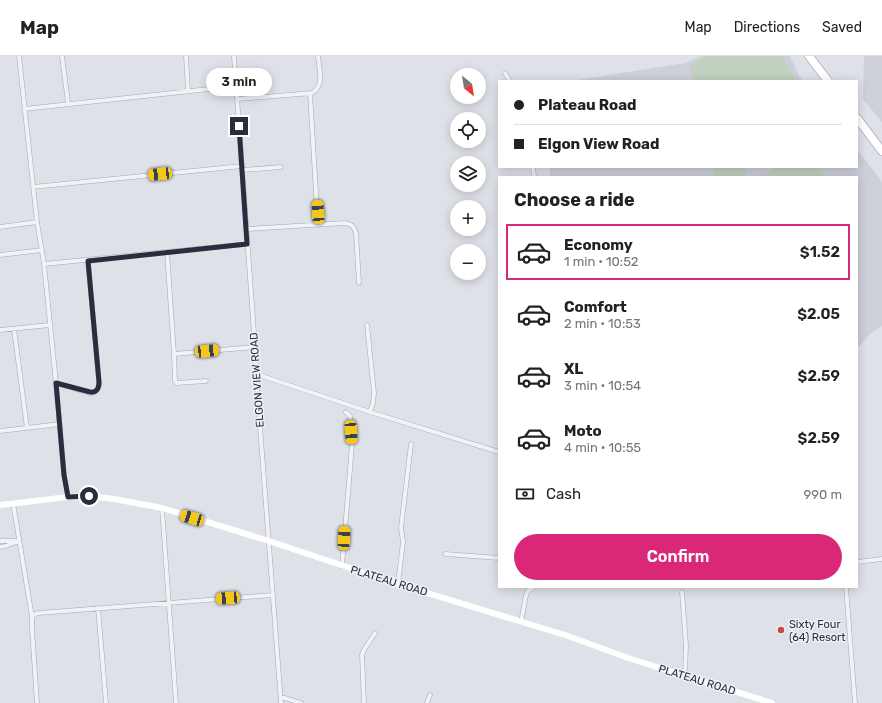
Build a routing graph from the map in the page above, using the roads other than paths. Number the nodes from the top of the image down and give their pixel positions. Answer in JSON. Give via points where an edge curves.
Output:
{"nodes":[{"id":1,"x":19,"y":56,"type":"edge"},
{"id":2,"x":62,"y":56,"type":"edge"},
{"id":3,"x":186,"y":56,"type":"edge"},
{"id":4,"x":234,"y":56,"type":"edge"},
{"id":5,"x":318,"y":56,"type":"edge"},
{"id":6,"x":809,"y":56,"type":"edge"},
{"id":7,"x":505,"y":74,"type":"dead end"},
{"id":8,"x":509,"y":80,"type":"edge"},
{"id":9,"x":827,"y":80,"type":"edge"},
{"id":10,"x":236,"y":86,"type":"junction"},
{"id":11,"x":188,"y":91,"type":"junction"},
{"id":12,"x":310,"y":93,"type":"junction"},
{"id":13,"x":237,"y":99,"type":"junction"},
{"id":14,"x":68,"y":103,"type":"junction"},
{"id":15,"x":24,"y":109,"type":"junction"},
{"id":16,"x":858,"y":119,"type":"edge"},
{"id":17,"x":882,"y":151,"type":"edge"},
{"id":18,"x":282,"y":167,"type":"dead end"},
{"id":19,"x":242,"y":168,"type":"junction"},
{"id":20,"x":33,"y":187,"type":"junction"},
{"id":21,"x":37,"y":222,"type":"junction"},
{"id":22,"x":318,"y":225,"type":"junction"},
{"id":23,"x":0,"y":226,"type":"edge"},
{"id":24,"x":247,"y":229,"type":"junction"},
{"id":25,"x":247,"y":244,"type":"junction"},
{"id":26,"x":42,"y":250,"type":"junction"},
{"id":27,"x":167,"y":252,"type":"junction"},
{"id":28,"x":0,"y":255,"type":"edge"},
{"id":29,"x":88,"y":261,"type":"junction"},
{"id":30,"x":44,"y":264,"type":"junction"},
{"id":31,"x":359,"y":283,"type":"dead end"},
{"id":32,"x":50,"y":325,"type":"junction"},
{"id":33,"x":368,"y":325,"type":"dead end"},
{"id":34,"x":14,"y":329,"type":"junction"},
{"id":35,"x":0,"y":330,"type":"edge"},
{"id":36,"x":255,"y":346,"type":"junction"},
{"id":37,"x":174,"y":354,"type":"junction"},
{"id":38,"x":256,"y":374,"type":"junction"},
{"id":39,"x":206,"y":381,"type":"dead end"},
{"id":40,"x":56,"y":383,"type":"junction"},
{"id":41,"x":346,"y":412,"type":"dead end"},
{"id":42,"x":370,"y":412,"type":"junction"},
{"id":43,"x":60,"y":424,"type":"junction"},
{"id":44,"x":27,"y":428,"type":"junction"},
{"id":45,"x":0,"y":432,"type":"edge"},
{"id":46,"x":411,"y":444,"type":"dead end"},
{"id":47,"x":498,"y":452,"type":"edge"},
{"id":48,"x":68,"y":497,"type":"junction"},
{"id":49,"x":13,"y":503,"type":"junction"},
{"id":50,"x":0,"y":504,"type":"edge"},
{"id":51,"x":162,"y":508,"type":"junction"},
{"id":52,"x":0,"y":540,"type":"edge"},
{"id":53,"x":19,"y":541,"type":"junction"},
{"id":54,"x":268,"y":541,"type":"junction"},
{"id":55,"x":0,"y":547,"type":"edge"},
{"id":56,"x":446,"y":554,"type":"dead end"},
{"id":57,"x":498,"y":558,"type":"edge"},
{"id":58,"x":882,"y":559,"type":"edge"},
{"id":59,"x":858,"y":562,"type":"edge"},
{"id":60,"x":342,"y":567,"type":"junction"},
{"id":61,"x":398,"y":584,"type":"junction"},
{"id":62,"x":532,"y":588,"type":"edge"},
{"id":63,"x":846,"y":588,"type":"edge"},
{"id":64,"x":682,"y":592,"type":"dead end"},
{"id":65,"x":273,"y":595,"type":"junction"},
{"id":66,"x":168,"y":603,"type":"junction"},
{"id":67,"x":98,"y":608,"type":"junction"},
{"id":68,"x":32,"y":617,"type":"junction"},
{"id":69,"x":521,"y":622,"type":"junction"},
{"id":70,"x":375,"y":633,"type":"dead end"},
{"id":71,"x":685,"y":676,"type":"junction"},
{"id":72,"x":430,"y":695,"type":"dead end"},
{"id":73,"x":281,"y":697,"type":"junction"},
{"id":74,"x":767,"y":702,"type":"edge"},
{"id":75,"x":37,"y":703,"type":"edge"},
{"id":76,"x":106,"y":703,"type":"edge"},
{"id":77,"x":176,"y":703,"type":"edge"},
{"id":78,"x":281,"y":703,"type":"edge"},
{"id":79,"x":301,"y":703,"type":"edge"},
{"id":80,"x":364,"y":703,"type":"edge"},
{"id":81,"x":427,"y":703,"type":"edge"},
{"id":82,"x":855,"y":703,"type":"edge"}],
"edges":[{"from":1,"to":15,"type":"street"},
{"from":2,"to":14,"type":"street"},
{"from":3,"to":11,"type":"street"},
{"from":4,"to":10,"type":"street","name":"ELGON VIEW ROAD"},
{"from":5,"to":12,"type":"street","via":[[320,83],[316,91]]},
{"from":6,"to":9,"type":"highway"},
{"from":7,"to":8,"type":"street"},
{"from":10,"to":11,"type":"street"},
{"from":10,"to":13,"type":"street","name":"ELGON VIEW ROAD"},
{"from":11,"to":14,"type":"street"},
{"from":12,"to":13,"type":"street"},
{"from":12,"to":22,"type":"street"},
{"from":13,"to":19,"type":"street","name":"ELGON VIEW ROAD"},
{"from":14,"to":15,"type":"street"},
{"from":15,"to":20,"type":"street"},
{"from":16,"to":17,"type":"highway"},
{"from":18,"to":19,"type":"street"},
{"from":19,"to":20,"type":"street"},
{"from":19,"to":24,"type":"street","name":"ELGON VIEW ROAD"},
{"from":20,"to":21,"type":"street"},
{"from":21,"to":23,"type":"street"},
{"from":21,"to":26,"type":"street"},
{"from":22,"to":24,"type":"street"},
{"from":22,"to":31,"type":"street","via":[[345,223],[355,229]]},
{"from":24,"to":25,"type":"street","name":"ELGON VIEW ROAD"},
{"from":25,"to":27,"type":"street"},
{"from":25,"to":36,"type":"street","name":"ELGON VIEW ROAD"},
{"from":26,"to":28,"type":"street"},
{"from":26,"to":30,"type":"street"},
{"from":27,"to":29,"type":"street"},
{"from":27,"to":37,"type":"street"},
{"from":29,"to":30,"type":"street"},
{"from":29,"to":40,"type":"street","via":[[98,389],[90,392]]},
{"from":30,"to":32,"type":"street"},
{"from":32,"to":34,"type":"street"},
{"from":32,"to":40,"type":"street"},
{"from":33,"to":42,"type":"street","via":[[374,393]]},
{"from":34,"to":35,"type":"street"},
{"from":34,"to":44,"type":"street"},
{"from":36,"to":37,"type":"street"},
{"from":36,"to":38,"type":"street","name":"ELGON VIEW ROAD"},
{"from":37,"to":39,"type":"street","via":[[176,382],[179,384]]},
{"from":38,"to":42,"type":"street"},
{"from":38,"to":54,"type":"street","name":"ELGON VIEW ROAD"},
{"from":40,"to":43,"type":"street"},
{"from":41,"to":60,"type":"street","via":[[350,416],[352,445]]},
{"from":42,"to":47,"type":"street"},
{"from":43,"to":44,"type":"street"},
{"from":43,"to":48,"type":"street"},
{"from":44,"to":45,"type":"street"},
{"from":46,"to":61,"type":"street","via":[[401,528],[403,542]]},
{"from":48,"to":49,"type":"street","name":"PLATEAU ROAD"},
{"from":48,"to":51,"type":"street","name":"PLATEAU ROAD","via":[[89,496]]},
{"from":49,"to":50,"type":"street","name":"PLATEAU ROAD"},
{"from":49,"to":53,"type":"street"},
{"from":51,"to":54,"type":"street","name":"PLATEAU ROAD"},
{"from":51,"to":66,"type":"street"},
{"from":52,"to":53,"type":"street"},
{"from":53,"to":55,"type":"street"},
{"from":53,"to":68,"type":"street"},
{"from":54,"to":60,"type":"street","name":"PLATEAU ROAD"},
{"from":54,"to":65,"type":"street","name":"ELGON VIEW ROAD"},
{"from":56,"to":57,"type":"street"},
{"from":58,"to":59,"type":"street"},
{"from":60,"to":61,"type":"street","name":"PLATEAU ROAD"},
{"from":61,"to":69,"type":"street","name":"PLATEAU ROAD"},
{"from":62,"to":69,"type":"street","via":[[526,595]]},
{"from":63,"to":82,"type":"street"},
{"from":64,"to":71,"type":"street","via":[[686,645]]},
{"from":65,"to":66,"type":"street"},
{"from":65,"to":73,"type":"street","name":"ELGON VIEW ROAD"},
{"from":66,"to":67,"type":"street"},
{"from":66,"to":77,"type":"street"},
{"from":67,"to":68,"type":"street","via":[[39,613]]},
{"from":67,"to":76,"type":"street"},
{"from":68,"to":75,"type":"street"},
{"from":69,"to":71,"type":"street","name":"PLATEAU ROAD"},
{"from":70,"to":80,"type":"street","via":[[362,655]]},
{"from":71,"to":74,"type":"street","name":"PLATEAU ROAD"},
{"from":72,"to":81,"type":"street"},
{"from":73,"to":78,"type":"street","name":"ELGON VIEW ROAD"},
{"from":73,"to":79,"type":"street"}]}
